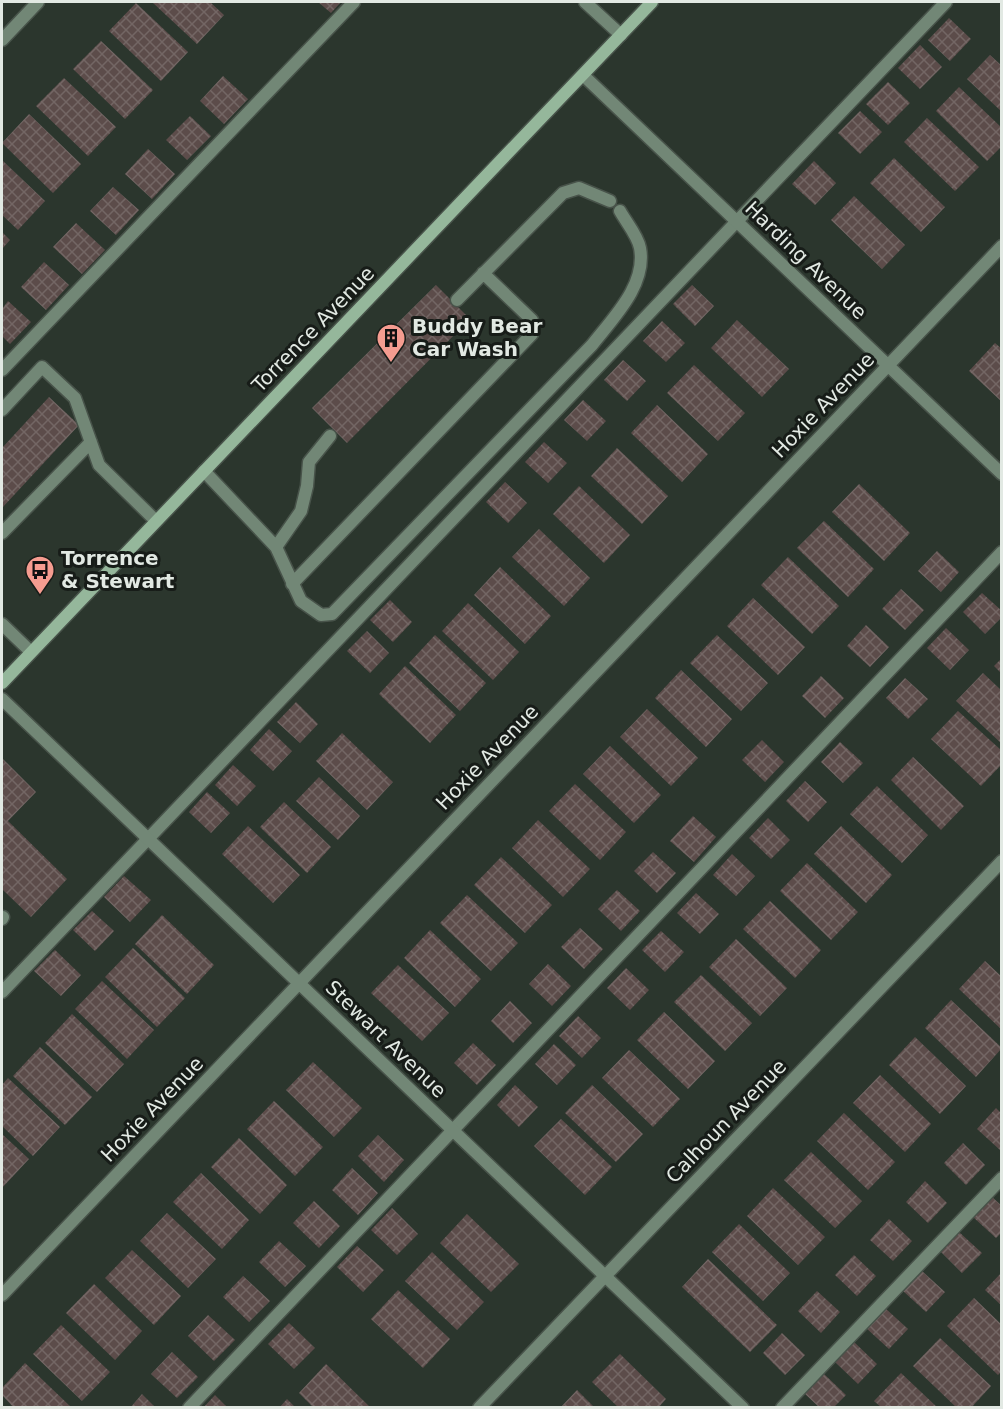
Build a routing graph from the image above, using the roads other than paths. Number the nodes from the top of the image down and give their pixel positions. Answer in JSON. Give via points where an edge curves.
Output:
{"nodes":[{"id":1,"x":38,"y":2,"type":"edge"},
{"id":2,"x":354,"y":2,"type":"edge"},
{"id":3,"x":585,"y":2,"type":"edge"},
{"id":4,"x":652,"y":2,"type":"edge"},
{"id":5,"x":946,"y":2,"type":"edge"},
{"id":6,"x":621,"y":35,"type":"junction"},
{"id":7,"x":2,"y":40,"type":"edge"},
{"id":8,"x":583,"y":75,"type":"junction"},
{"id":9,"x":610,"y":201,"type":"dead end"},
{"id":10,"x":620,"y":211,"type":"dead end"},
{"id":11,"x":736,"y":221,"type":"junction"},
{"id":12,"x":1002,"y":246,"type":"edge"},
{"id":13,"x":483,"y":273,"type":"junction"},
{"id":14,"x":457,"y":300,"type":"dead end"},
{"id":15,"x":887,"y":366,"type":"junction"},
{"id":16,"x":2,"y":370,"type":"edge"},
{"id":17,"x":2,"y":410,"type":"edge"},
{"id":18,"x":330,"y":436,"type":"dead end"},
{"id":19,"x":90,"y":442,"type":"junction"},
{"id":20,"x":204,"y":471,"type":"junction"},
{"id":21,"x":1002,"y":474,"type":"edge"},
{"id":22,"x":156,"y":521,"type":"junction"},
{"id":23,"x":2,"y":534,"type":"edge"},
{"id":24,"x":276,"y":547,"type":"junction"},
{"id":25,"x":1002,"y":552,"type":"edge"},
{"id":26,"x":292,"y":584,"type":"junction"},
{"id":27,"x":2,"y":624,"type":"edge"},
{"id":28,"x":31,"y":652,"type":"junction"},
{"id":29,"x":2,"y":683,"type":"edge"},
{"id":30,"x":2,"y":699,"type":"edge"},
{"id":31,"x":148,"y":838,"type":"junction"},
{"id":32,"x":1002,"y":861,"type":"edge"},
{"id":33,"x":299,"y":983,"type":"junction"},
{"id":34,"x":2,"y":992,"type":"edge"},
{"id":35,"x":453,"y":1131,"type":"junction"},
{"id":36,"x":1002,"y":1178,"type":"edge"},
{"id":37,"x":605,"y":1276,"type":"junction"},
{"id":38,"x":2,"y":1294,"type":"edge"},
{"id":39,"x":189,"y":1407,"type":"edge"},
{"id":40,"x":479,"y":1407,"type":"edge"},
{"id":41,"x":743,"y":1407,"type":"edge"},
{"id":42,"x":782,"y":1407,"type":"edge"}],
"edges":[{"from":1,"to":7,"type":"street"},
{"from":2,"to":16,"type":"street"},
{"from":3,"to":6,"type":"street"},
{"from":4,"to":6,"type":"main road","name":"Torrence Avenue"},
{"from":5,"to":11,"type":"street"},
{"from":6,"to":8,"type":"main road","name":"Torrence Avenue"},
{"from":8,"to":11,"type":"street","name":"Harding Avenue"},
{"from":8,"to":20,"type":"main road","name":"Torrence Avenue"},
{"from":9,"to":13,"type":"street","via":[[579,188],[563,193]]},
{"from":10,"to":26,"type":"street","via":[[640,247],[640,271],[628,299],[592,345],[332,614],[321,615],[301,601]]},
{"from":11,"to":15,"type":"street","name":"Harding Avenue"},
{"from":11,"to":31,"type":"street"},
{"from":12,"to":15,"type":"street","name":"Hoxie Avenue"},
{"from":13,"to":14,"type":"street"},
{"from":13,"to":26,"type":"street","via":[[532,320],[532,334]]},
{"from":15,"to":21,"type":"street","name":"Harding Avenue"},
{"from":15,"to":33,"type":"street","name":"Hoxie Avenue"},
{"from":17,"to":19,"type":"street","via":[[42,367],[75,398]]},
{"from":18,"to":24,"type":"street","via":[[309,462],[301,511]]},
{"from":19,"to":22,"type":"street","via":[[99,465]]},
{"from":19,"to":23,"type":"street"},
{"from":20,"to":22,"type":"main road","name":"Torrence Avenue"},
{"from":20,"to":24,"type":"street"},
{"from":22,"to":28,"type":"main road","name":"Torrence Avenue"},
{"from":24,"to":26,"type":"street"},
{"from":25,"to":35,"type":"street"},
{"from":27,"to":28,"type":"street"},
{"from":28,"to":29,"type":"main road","name":"Torrence Avenue"},
{"from":30,"to":31,"type":"street","name":"Stewart Avenue"},
{"from":31,"to":33,"type":"street","name":"Stewart Avenue"},
{"from":31,"to":34,"type":"street"},
{"from":32,"to":37,"type":"street","name":"Calhoun Avenue"},
{"from":33,"to":35,"type":"street","name":"Stewart Avenue"},
{"from":33,"to":38,"type":"street","name":"Hoxie Avenue"},
{"from":35,"to":37,"type":"street","name":"Stewart Avenue"},
{"from":35,"to":39,"type":"street"},
{"from":36,"to":42,"type":"street"},
{"from":37,"to":40,"type":"street","name":"Calhoun Avenue"},
{"from":37,"to":41,"type":"street","name":"Stewart Avenue"}]}
